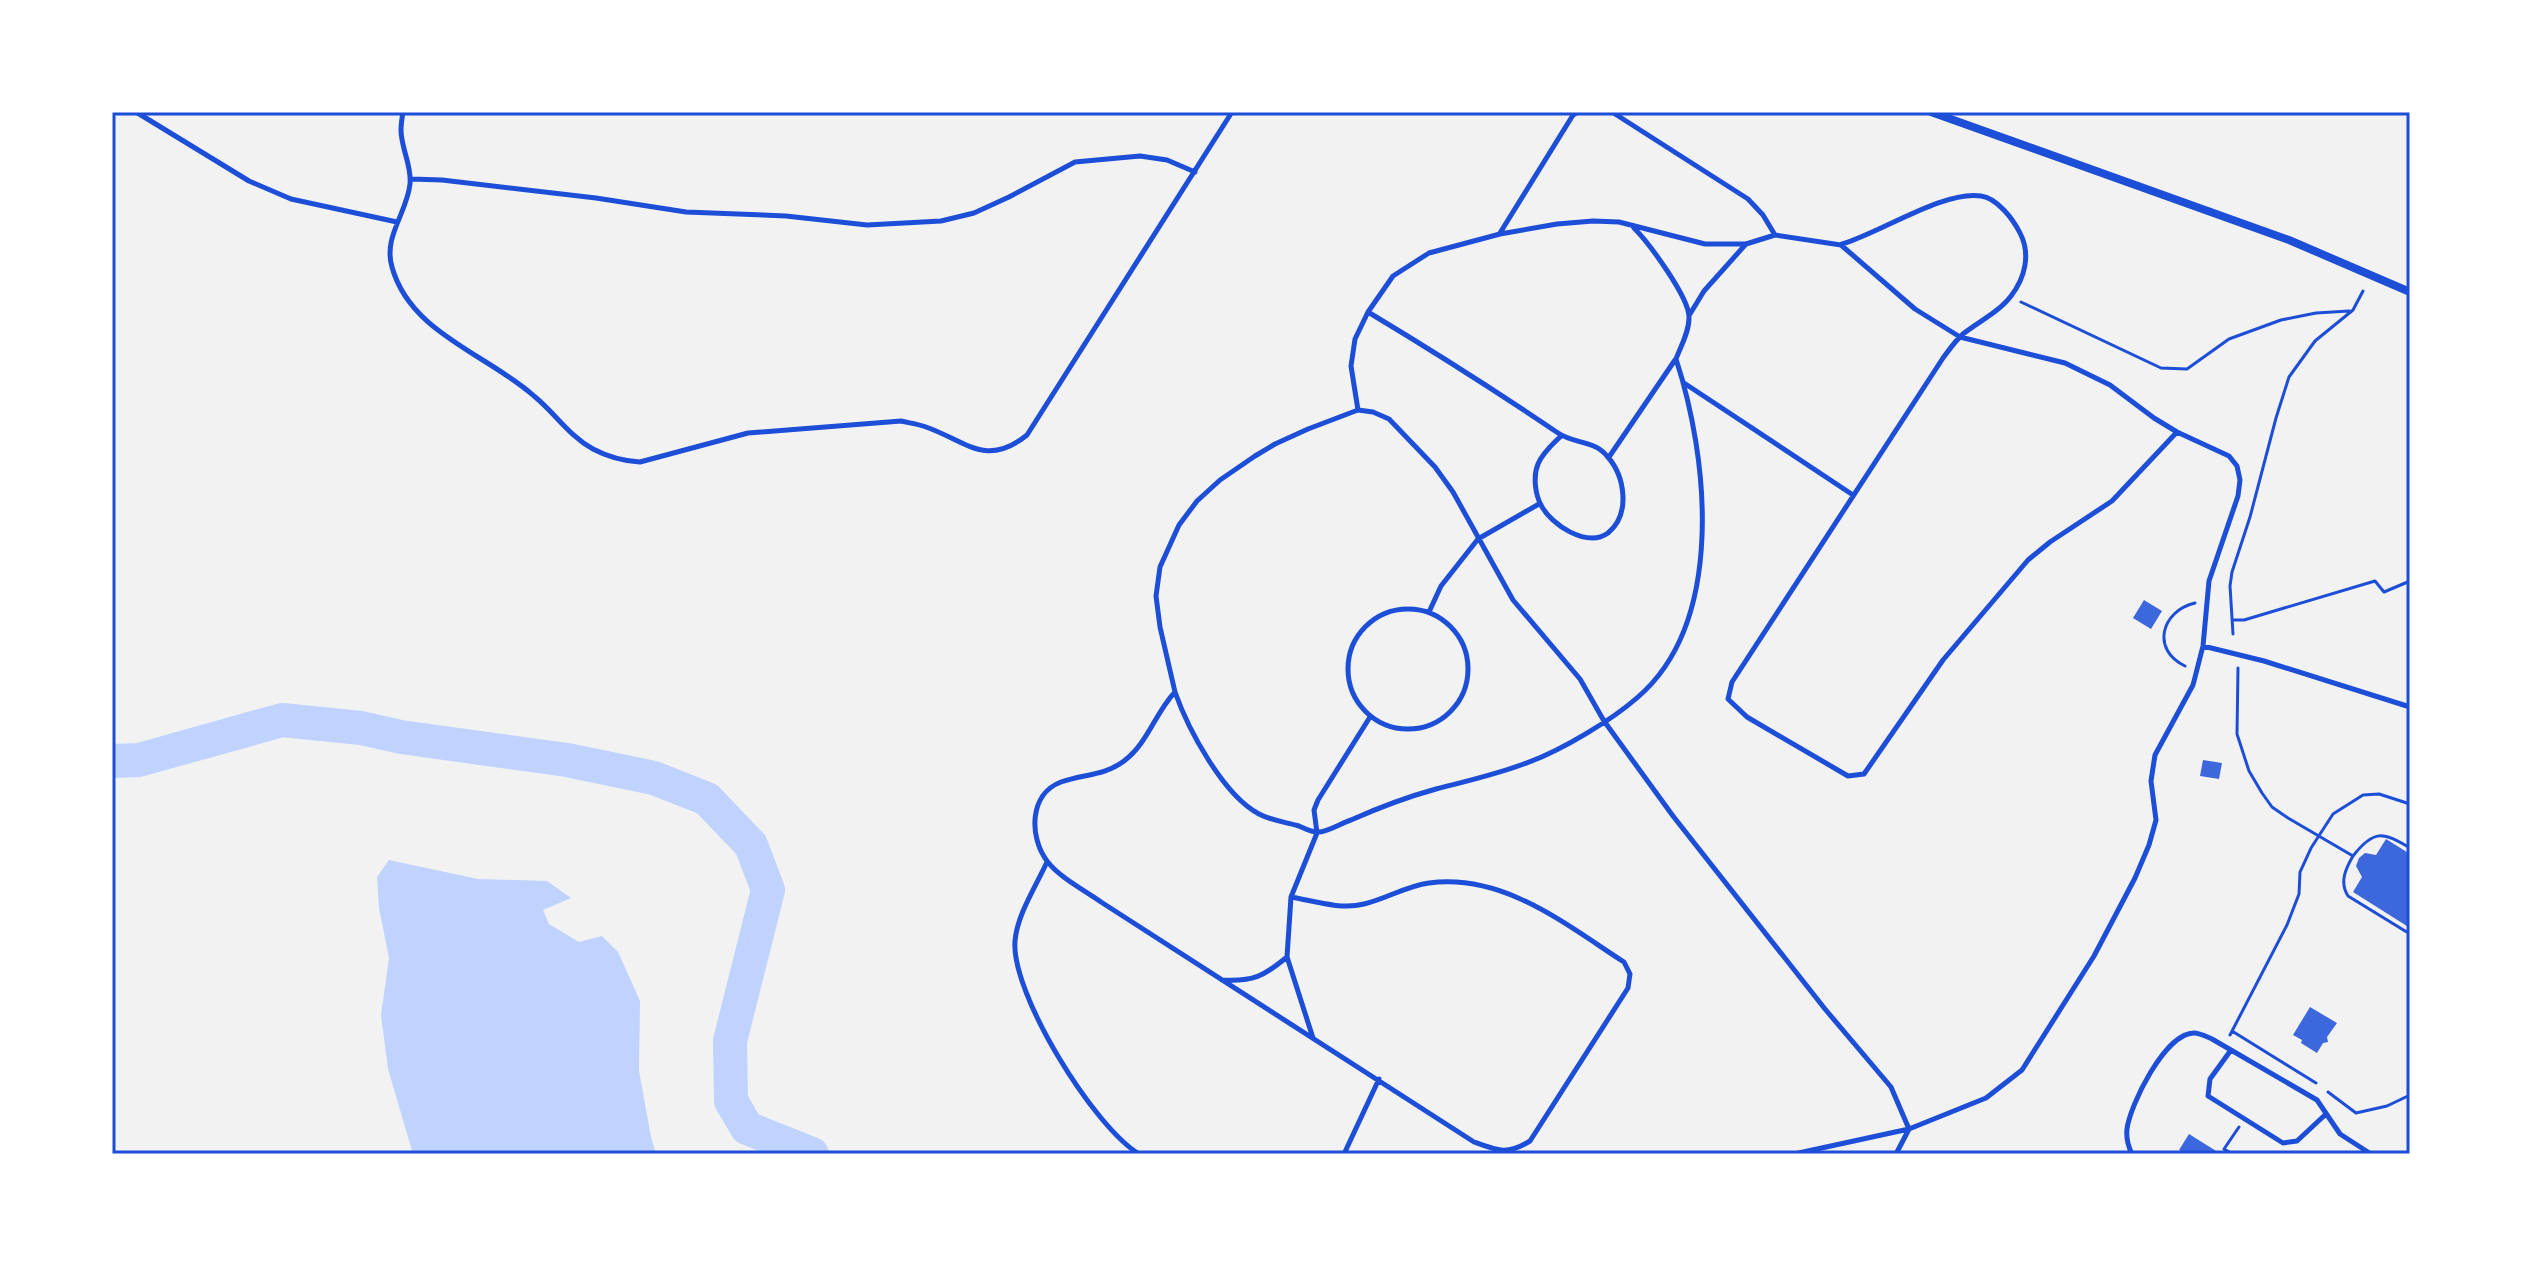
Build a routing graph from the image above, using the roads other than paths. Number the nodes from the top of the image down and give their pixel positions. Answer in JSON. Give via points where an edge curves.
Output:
{"nodes":[{"id":1,"x":136,"y":112,"type":"edge"},
{"id":2,"x":403,"y":112,"type":"edge"},
{"id":3,"x":1232,"y":112,"type":"edge"},
{"id":4,"x":1578,"y":112,"type":"edge"},
{"id":5,"x":1612,"y":112,"type":"edge"},
{"id":6,"x":1931,"y":112,"type":"edge"},
{"id":7,"x":1195,"y":172,"type":"junction"},
{"id":8,"x":411,"y":179,"type":"junction"},
{"id":9,"x":397,"y":222,"type":"junction"},
{"id":10,"x":1633,"y":227,"type":"junction"},
{"id":11,"x":1500,"y":234,"type":"junction"},
{"id":12,"x":1775,"y":235,"type":"junction"},
{"id":13,"x":1746,"y":244,"type":"junction"},
{"id":14,"x":1841,"y":245,"type":"junction"},
{"id":15,"x":2410,"y":292,"type":"edge"},
{"id":16,"x":1368,"y":312,"type":"junction"},
{"id":17,"x":1690,"y":315,"type":"junction"},
{"id":18,"x":1960,"y":337,"type":"junction"},
{"id":19,"x":1676,"y":359,"type":"junction"},
{"id":20,"x":1684,"y":383,"type":"junction"},
{"id":21,"x":1358,"y":410,"type":"junction"},
{"id":22,"x":2177,"y":432,"type":"junction"},
{"id":23,"x":1561,"y":436,"type":"junction"},
{"id":24,"x":1609,"y":457,"type":"junction"},
{"id":25,"x":1853,"y":495,"type":"junction"},
{"id":26,"x":1539,"y":504,"type":"junction"},
{"id":27,"x":1478,"y":539,"type":"junction"},
{"id":28,"x":1429,"y":612,"type":"junction"},
{"id":29,"x":2203,"y":646,"type":"junction"},
{"id":30,"x":1175,"y":692,"type":"junction"},
{"id":31,"x":2410,"y":707,"type":"edge"},
{"id":32,"x":1370,"y":717,"type":"junction"},
{"id":33,"x":1604,"y":721,"type":"junction"},
{"id":34,"x":1317,"y":833,"type":"junction"},
{"id":35,"x":1047,"y":862,"type":"junction"},
{"id":36,"x":1291,"y":897,"type":"junction"},
{"id":37,"x":1287,"y":957,"type":"junction"},
{"id":38,"x":1221,"y":980,"type":"junction"},
{"id":39,"x":1313,"y":1038,"type":"junction"},
{"id":40,"x":2231,"y":1050,"type":"junction"},
{"id":41,"x":1379,"y":1079,"type":"junction"},
{"id":42,"x":2326,"y":1114,"type":"junction"},
{"id":43,"x":1909,"y":1129,"type":"junction"},
{"id":44,"x":1139,"y":1154,"type":"edge"},
{"id":45,"x":1344,"y":1154,"type":"edge"},
{"id":46,"x":1794,"y":1154,"type":"edge"},
{"id":47,"x":1896,"y":1154,"type":"edge"},
{"id":48,"x":2132,"y":1154,"type":"edge"},
{"id":49,"x":2371,"y":1154,"type":"edge"}],
"edges":[{"from":1,"to":9,"type":"lane","via":[[249,181],[291,199]]},
{"from":2,"to":8,"type":"lane","via":[[401,131]]},
{"from":3,"to":7,"type":"lane"},
{"from":4,"to":11,"type":"lane"},
{"from":5,"to":12,"type":"lane","via":[[1748,199]]},
{"from":6,"to":15,"type":"street","via":[[2289,240]]},
{"from":7,"to":8,"type":"lane","via":[[1140,156],[1075,162],[974,213],[941,221],[867,225],[686,212]]},
{"from":7,"to":9,"type":"lane","via":[[1027,435],[992,452],[901,421],[748,433],[640,462],[601,454],[576,438],[534,395],[413,307],[391,264]]},
{"from":8,"to":9,"type":"lane"},
{"from":10,"to":11,"type":"lane","via":[[1593,221]]},
{"from":10,"to":13,"type":"lane","via":[[1705,244]]},
{"from":10,"to":17,"type":"lane","via":[[1667,270]]},
{"from":11,"to":16,"type":"lane","via":[[1429,253],[1393,276]]},
{"from":12,"to":13,"type":"lane"},
{"from":12,"to":14,"type":"lane"},
{"from":13,"to":17,"type":"lane"},
{"from":14,"to":18,"type":"lane","via":[[1915,309]]},
{"from":14,"to":18,"type":"lane","via":[[1960,196],[1983,196],[1998,204],[2025,245],[2023,275],[2011,297]]},
{"from":16,"to":21,"type":"lane","via":[[1355,339],[1351,366]]},
{"from":16,"to":23,"type":"lane"},
{"from":17,"to":19,"type":"lane"},
{"from":18,"to":22,"type":"lane","via":[[2065,363],[2110,385]]},
{"from":18,"to":25,"type":"lane"},
{"from":19,"to":20,"type":"lane"},
{"from":19,"to":24,"type":"lane"},
{"from":20,"to":25,"type":"lane"},
{"from":20,"to":33,"type":"lane","via":[[1700,492],[1696,591],[1663,670],[1639,697]]},
{"from":21,"to":27,"type":"lane","via":[[1389,419],[1435,467]]},
{"from":21,"to":30,"type":"lane","via":[[1255,456],[1220,480],[1179,525],[1160,567],[1156,596]]},
{"from":22,"to":25,"type":"lane","via":[[2112,501],[2028,560],[1943,660],[1864,774],[1848,776],[1747,717],[1728,699],[1732,682]]},
{"from":22,"to":29,"type":"lane","via":[[2229,456],[2240,480],[2209,581]]},
{"from":23,"to":24,"type":"lane","via":[[1599,448]]},
{"from":23,"to":26,"type":"lane","via":[[1538,463]]},
{"from":24,"to":26,"type":"lane","via":[[1624,501],[1619,519],[1607,533],[1578,536]]},
{"from":26,"to":27,"type":"lane"},
{"from":27,"to":28,"type":"lane","via":[[1441,586]]},
{"from":27,"to":33,"type":"lane","via":[[1513,600],[1569,664]]},
{"from":28,"to":32,"type":"lane","via":[[1407,608],[1383,614],[1358,635],[1348,672],[1355,698]]},
{"from":28,"to":32,"type":"lane","via":[[1456,631],[1466,650],[1466,687],[1440,720],[1416,729],[1390,727]]},
{"from":29,"to":31,"type":"lane"},
{"from":29,"to":43,"type":"lane","via":[[2193,685],[2155,755],[2151,781],[2156,820],[2149,845],[2054,1023],[2022,1070],[1986,1098]]},
{"from":30,"to":34,"type":"lane","via":[[1197,738],[1237,799],[1275,821]]},
{"from":30,"to":35,"type":"lane","via":[[1162,705],[1142,745],[1126,759],[1111,770],[1060,782],[1040,798],[1034,831]]},
{"from":32,"to":34,"type":"lane","via":[[1318,800]]},
{"from":33,"to":34,"type":"lane","via":[[1532,761]]},
{"from":33,"to":43,"type":"lane","via":[[1673,816],[1891,1087]]},
{"from":34,"to":36,"type":"lane"},
{"from":35,"to":38,"type":"lane"},
{"from":35,"to":44,"type":"lane","via":[[1015,939],[1016,964],[1032,1007],[1081,1090],[1118,1137]]},
{"from":36,"to":37,"type":"lane"},
{"from":36,"to":41,"type":"lane","via":[[1364,905],[1427,883],[1477,884],[1507,892],[1547,913],[1624,962],[1630,974],[1628,988],[1530,1141],[1515,1150],[1498,1151],[1474,1142]]},
{"from":37,"to":38,"type":"lane","via":[[1257,977]]},
{"from":37,"to":39,"type":"lane"},
{"from":38,"to":39,"type":"lane"},
{"from":39,"to":41,"type":"lane"},
{"from":40,"to":42,"type":"lane","via":[[2317,1100]]},
{"from":40,"to":42,"type":"lane","via":[[2210,1079],[2208,1096],[2283,1143],[2297,1141]]},
{"from":40,"to":48,"type":"lane","via":[[2195,1032],[2168,1049],[2146,1078],[2127,1126]]},
{"from":41,"to":45,"type":"lane"},
{"from":42,"to":49,"type":"lane","via":[[2340,1134]]},
{"from":43,"to":46,"type":"lane"},
{"from":43,"to":47,"type":"lane"}]}
